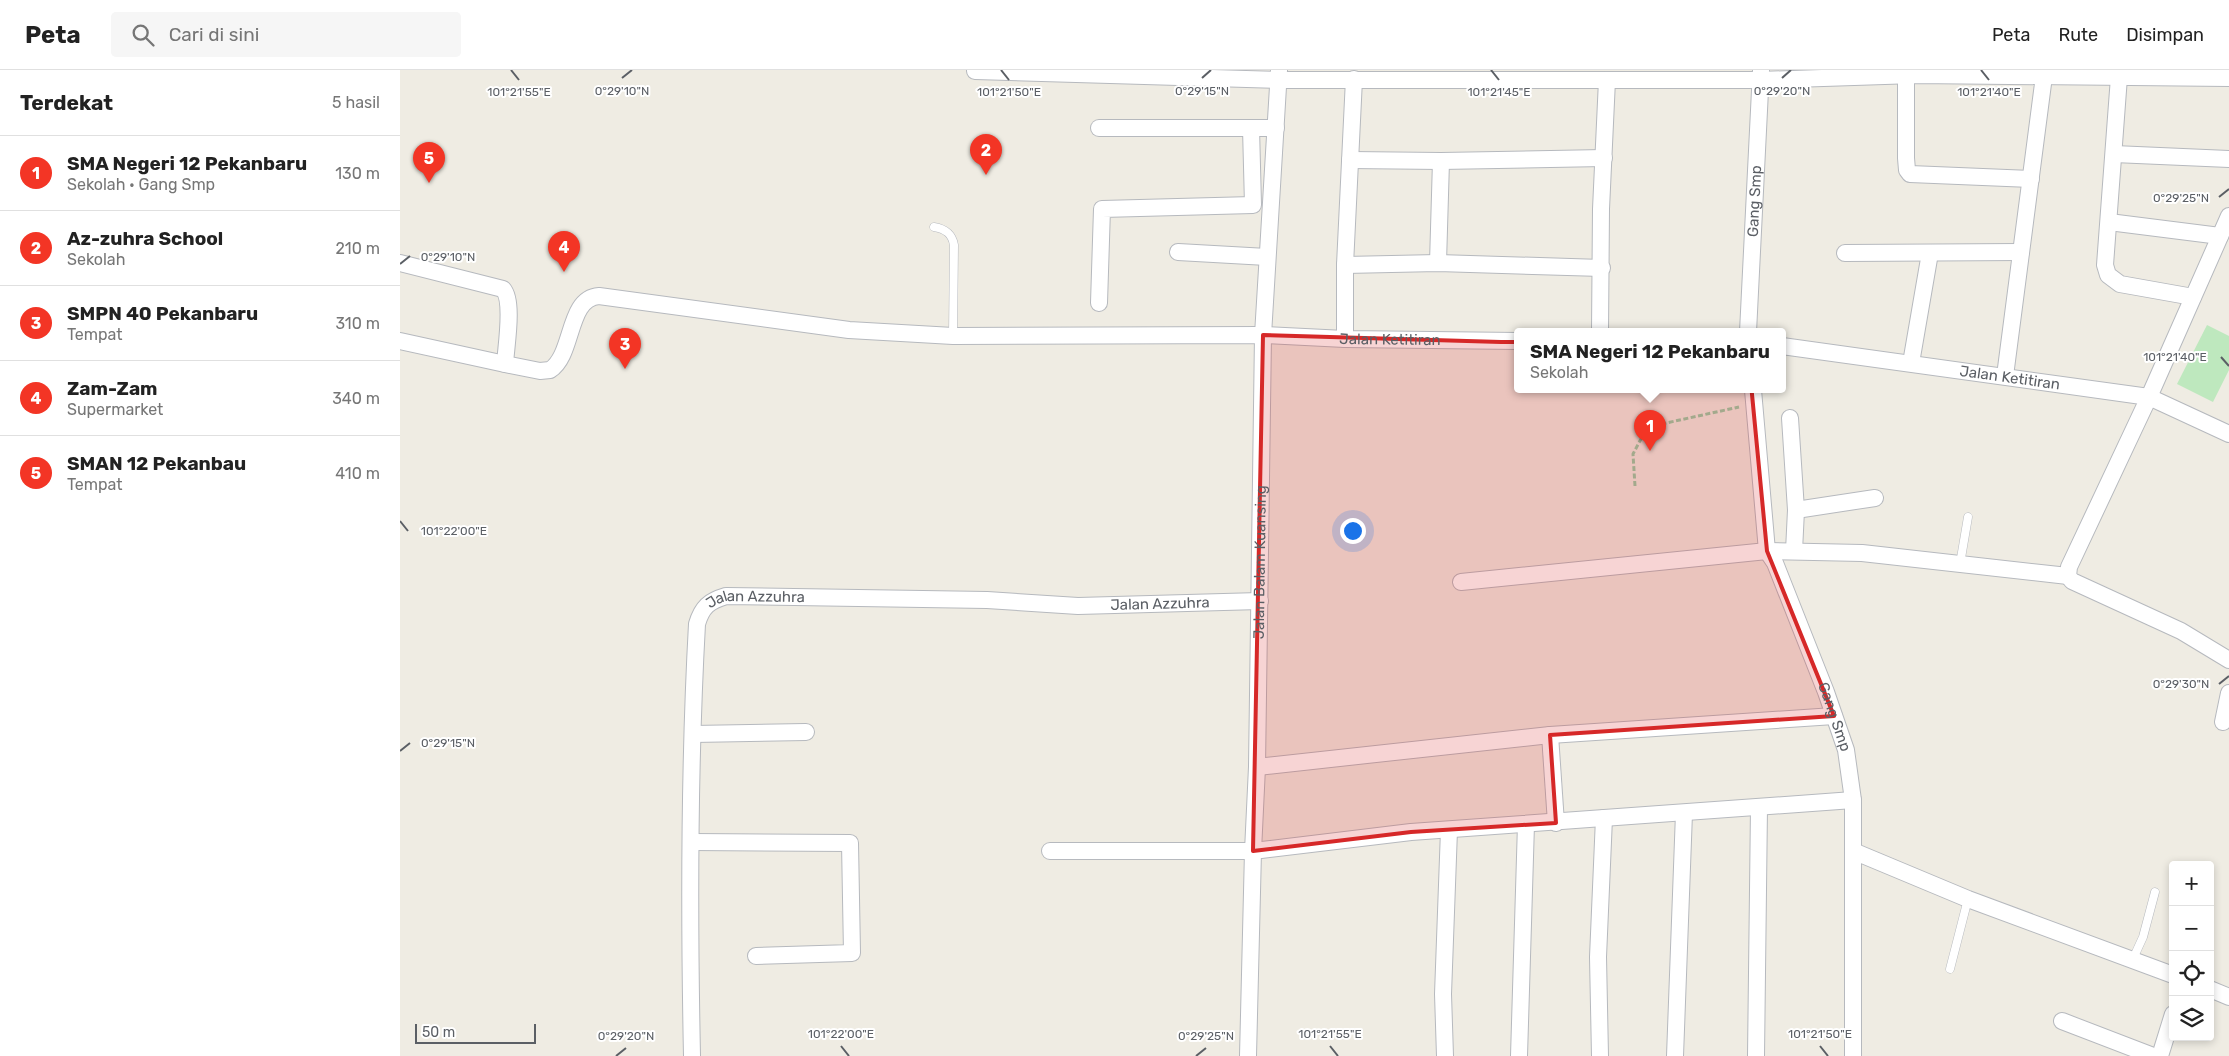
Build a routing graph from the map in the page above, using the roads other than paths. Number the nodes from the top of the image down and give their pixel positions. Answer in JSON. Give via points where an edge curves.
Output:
{"nodes":[{"id":1,"x":975,"y":70,"type":"edge"},
{"id":2,"x":1279,"y":75,"type":"edge"},
{"id":3,"x":1761,"y":75,"type":"edge"},
{"id":4,"x":1906,"y":75,"type":"junction"},
{"id":5,"x":2044,"y":76,"type":"junction"},
{"id":6,"x":2120,"y":77,"type":"junction"},
{"id":7,"x":2229,"y":78,"type":"edge"},
{"id":8,"x":1354,"y":79,"type":"junction"},
{"id":9,"x":1607,"y":80,"type":"junction"},
{"id":10,"x":1099,"y":128,"type":"dead end"},
{"id":11,"x":1251,"y":128,"type":"junction"},
{"id":12,"x":1276,"y":128,"type":"junction"},
{"id":13,"x":2114,"y":154,"type":"junction"},
{"id":14,"x":1604,"y":158,"type":"junction"},
{"id":15,"x":2229,"y":159,"type":"edge"},
{"id":16,"x":1350,"y":160,"type":"junction"},
{"id":17,"x":1441,"y":161,"type":"junction"},
{"id":18,"x":2031,"y":178,"type":"junction"},
{"id":19,"x":2229,"y":216,"type":"edge"},
{"id":20,"x":2109,"y":222,"type":"junction"},
{"id":21,"x":934,"y":228,"type":"dead end"},
{"id":22,"x":2220,"y":236,"type":"junction"},
{"id":23,"x":1178,"y":252,"type":"dead end"},
{"id":24,"x":2021,"y":252,"type":"junction"},
{"id":25,"x":1845,"y":253,"type":"dead end"},
{"id":26,"x":1930,"y":253,"type":"junction"},
{"id":27,"x":1268,"y":257,"type":"junction"},
{"id":28,"x":400,"y":263,"type":"edge"},
{"id":29,"x":1438,"y":264,"type":"junction"},
{"id":30,"x":1344,"y":265,"type":"junction"},
{"id":31,"x":1602,"y":268,"type":"junction"},
{"id":32,"x":2193,"y":297,"type":"junction"},
{"id":33,"x":1099,"y":303,"type":"dead end"},
{"id":34,"x":1600,"y":328,"type":"edge"},
{"id":35,"x":1748,"y":328,"type":"edge"},
{"id":36,"x":1263,"y":335,"type":"junction"},
{"id":37,"x":954,"y":336,"type":"junction"},
{"id":38,"x":1345,"y":339,"type":"junction"},
{"id":39,"x":400,"y":341,"type":"edge"},
{"id":40,"x":1514,"y":341,"type":"edge"},
{"id":41,"x":1786,"y":347,"type":"edge"},
{"id":42,"x":1911,"y":363,"type":"junction"},
{"id":43,"x":505,"y":364,"type":"junction"},
{"id":44,"x":2005,"y":376,"type":"junction"},
{"id":45,"x":1753,"y":397,"type":"edge"},
{"id":46,"x":2149,"y":397,"type":"junction"},
{"id":47,"x":1790,"y":418,"type":"dead end"},
{"id":48,"x":2229,"y":434,"type":"edge"},
{"id":49,"x":1875,"y":498,"type":"dead end"},
{"id":50,"x":1796,"y":510,"type":"junction"},
{"id":51,"x":1968,"y":518,"type":"dead end"},
{"id":52,"x":1767,"y":551,"type":"junction"},
{"id":53,"x":1794,"y":551,"type":"junction"},
{"id":54,"x":1960,"y":564,"type":"junction"},
{"id":55,"x":2068,"y":576,"type":"junction"},
{"id":56,"x":1461,"y":582,"type":"dead end"},
{"id":57,"x":1260,"y":601,"type":"junction"},
{"id":58,"x":2229,"y":660,"type":"edge"},
{"id":59,"x":2229,"y":693,"type":"edge"},
{"id":60,"x":1834,"y":716,"type":"junction"},
{"id":61,"x":2223,"y":722,"type":"dead end"},
{"id":62,"x":806,"y":732,"type":"dead end"},
{"id":63,"x":693,"y":734,"type":"junction"},
{"id":64,"x":1550,"y":736,"type":"junction"},
{"id":65,"x":1258,"y":767,"type":"junction"},
{"id":66,"x":1853,"y":800,"type":"junction"},
{"id":67,"x":1759,"y":807,"type":"junction"},
{"id":68,"x":1684,"y":813,"type":"junction"},
{"id":69,"x":1604,"y":818,"type":"junction"},
{"id":70,"x":1556,"y":822,"type":"junction"},
{"id":71,"x":1526,"y":824,"type":"junction"},
{"id":72,"x":1449,"y":830,"type":"junction"},
{"id":73,"x":691,"y":842,"type":"junction"},
{"id":74,"x":1253,"y":850,"type":"junction"},
{"id":75,"x":1050,"y":851,"type":"dead end"},
{"id":76,"x":1853,"y":851,"type":"junction"},
{"id":77,"x":2154,"y":892,"type":"dead end"},
{"id":78,"x":1968,"y":899,"type":"junction"},
{"id":79,"x":756,"y":956,"type":"dead end"},
{"id":80,"x":2132,"y":961,"type":"junction"},
{"id":81,"x":1950,"y":969,"type":"dead end"},
{"id":82,"x":2169,"y":974,"type":"edge"},
{"id":83,"x":2214,"y":990,"type":"edge"},
{"id":84,"x":2229,"y":996,"type":"edge"},
{"id":85,"x":2062,"y":1021,"type":"dead end"},
{"id":86,"x":2169,"y":1027,"type":"edge"},
{"id":87,"x":692,"y":1056,"type":"edge"},
{"id":88,"x":1248,"y":1056,"type":"edge"},
{"id":89,"x":1445,"y":1056,"type":"edge"},
{"id":90,"x":1519,"y":1056,"type":"edge"},
{"id":91,"x":1600,"y":1056,"type":"edge"},
{"id":92,"x":1675,"y":1056,"type":"edge"},
{"id":93,"x":1756,"y":1056,"type":"edge"},
{"id":94,"x":1853,"y":1056,"type":"edge"},
{"id":95,"x":2153,"y":1056,"type":"edge"},
{"id":96,"x":2160,"y":1056,"type":"edge"}],
"edges":[{"from":1,"to":2,"type":"street"},
{"from":2,"to":8,"type":"street"},
{"from":2,"to":12,"type":"street","name":"Jalan Balam Kuansing"},
{"from":3,"to":4,"type":"street"},
{"from":3,"to":9,"type":"street"},
{"from":3,"to":35,"type":"street","name":"Gang Smp"},
{"from":4,"to":5,"type":"street"},
{"from":4,"to":18,"type":"street","via":[[1906,158],[1910,174]]},
{"from":5,"to":6,"type":"street"},
{"from":5,"to":18,"type":"street"},
{"from":6,"to":7,"type":"street"},
{"from":6,"to":13,"type":"street"},
{"from":8,"to":9,"type":"street"},
{"from":8,"to":16,"type":"street"},
{"from":9,"to":14,"type":"street"},
{"from":10,"to":11,"type":"street"},
{"from":11,"to":12,"type":"street"},
{"from":11,"to":33,"type":"street","via":[[1253,204],[1102,209]]},
{"from":12,"to":27,"type":"street","name":"Jalan Balam Kuansing"},
{"from":13,"to":15,"type":"street"},
{"from":13,"to":20,"type":"street"},
{"from":14,"to":17,"type":"street"},
{"from":14,"to":31,"type":"street"},
{"from":16,"to":17,"type":"street"},
{"from":16,"to":30,"type":"street"},
{"from":17,"to":29,"type":"street"},
{"from":18,"to":24,"type":"street"},
{"from":19,"to":22,"type":"street"},
{"from":20,"to":22,"type":"street"},
{"from":20,"to":32,"type":"street","via":[[2105,265],[2111,278],[2120,284]]},
{"from":21,"to":37,"type":"lane","via":[[946,230],[954,245]]},
{"from":22,"to":32,"type":"street"},
{"from":23,"to":27,"type":"street"},
{"from":24,"to":26,"type":"street"},
{"from":24,"to":44,"type":"street"},
{"from":25,"to":26,"type":"street"},
{"from":26,"to":42,"type":"street"},
{"from":27,"to":36,"type":"street","name":"Jalan Balam Kuansing"},
{"from":28,"to":43,"type":"street","via":[[503,288],[509,303]]},
{"from":29,"to":30,"type":"street"},
{"from":29,"to":31,"type":"street"},
{"from":30,"to":38,"type":"street"},
{"from":31,"to":34,"type":"street"},
{"from":32,"to":46,"type":"street"},
{"from":36,"to":37,"type":"street","name":"Jalan Ketitiran"},
{"from":36,"to":38,"type":"street","name":"Jalan Ketitiran"},
{"from":36,"to":57,"type":"street","name":"Jalan Balam Kuansing"},
{"from":37,"to":43,"type":"street","name":"Jalan Ketitiran","via":[[849,330],[599,296],[587,298],[580,308],[560,360],[553,368],[543,371]]},
{"from":38,"to":40,"type":"street","name":"Jalan Ketitiran"},
{"from":39,"to":43,"type":"street","name":"Jalan Ketitiran"},
{"from":41,"to":42,"type":"street","name":"Jalan Ketitiran"},
{"from":42,"to":44,"type":"street","name":"Jalan Ketitiran"},
{"from":44,"to":46,"type":"street","name":"Jalan Ketitiran"},
{"from":45,"to":52,"type":"street","name":"Gang Smp"},
{"from":46,"to":48,"type":"street","name":"Jalan Ketitiran"},
{"from":46,"to":55,"type":"street"},
{"from":47,"to":50,"type":"street"},
{"from":49,"to":50,"type":"street"},
{"from":50,"to":53,"type":"street"},
{"from":51,"to":54,"type":"lane"},
{"from":52,"to":53,"type":"street"},
{"from":52,"to":56,"type":"street"},
{"from":52,"to":60,"type":"street","name":"Gang Smp","via":[[1775,562]]},
{"from":53,"to":54,"type":"street","via":[[1862,553]]},
{"from":54,"to":55,"type":"street"},
{"from":55,"to":58,"type":"street","via":[[2072,581],[2181,631]]},
{"from":57,"to":63,"type":"street","name":"Jalan Azzuhra","via":[[1078,606],[987,600],[726,596],[709,602],[697,624]]},
{"from":57,"to":65,"type":"street","name":"Jalan Balam Kuansing"},
{"from":59,"to":61,"type":"street"},
{"from":60,"to":64,"type":"street"},
{"from":60,"to":66,"type":"street","name":"Gang Smp","via":[[1846,750]]},
{"from":62,"to":63,"type":"street"},
{"from":63,"to":73,"type":"street","name":"Jalan Azzuhra"},
{"from":64,"to":65,"type":"street"},
{"from":64,"to":70,"type":"street"},
{"from":65,"to":74,"type":"street","name":"Jalan Balam Kuansing"},
{"from":66,"to":67,"type":"street"},
{"from":66,"to":76,"type":"street","name":"Gang Smp"},
{"from":67,"to":68,"type":"street"},
{"from":67,"to":93,"type":"street"},
{"from":68,"to":69,"type":"street"},
{"from":68,"to":92,"type":"street"},
{"from":69,"to":70,"type":"street"},
{"from":69,"to":91,"type":"street","via":[[1598,958]]},
{"from":70,"to":71,"type":"street"},
{"from":71,"to":72,"type":"street"},
{"from":71,"to":90,"type":"street"},
{"from":72,"to":74,"type":"street"},
{"from":72,"to":89,"type":"street","via":[[1443,994]]},
{"from":73,"to":79,"type":"street","via":[[850,843],[852,953]]},
{"from":73,"to":87,"type":"street","name":"Jalan Azzuhra"},
{"from":74,"to":75,"type":"street"},
{"from":74,"to":88,"type":"street","name":"Jalan Balam Kuansing"},
{"from":76,"to":78,"type":"street"},
{"from":76,"to":94,"type":"street","name":"Gang Smp"},
{"from":77,"to":80,"type":"lane","via":[[2143,937]]},
{"from":78,"to":80,"type":"street"},
{"from":78,"to":81,"type":"lane"},
{"from":80,"to":82,"type":"street"},
{"from":83,"to":84,"type":"street"},
{"from":85,"to":95,"type":"street"},
{"from":86,"to":96,"type":"street"}]}
